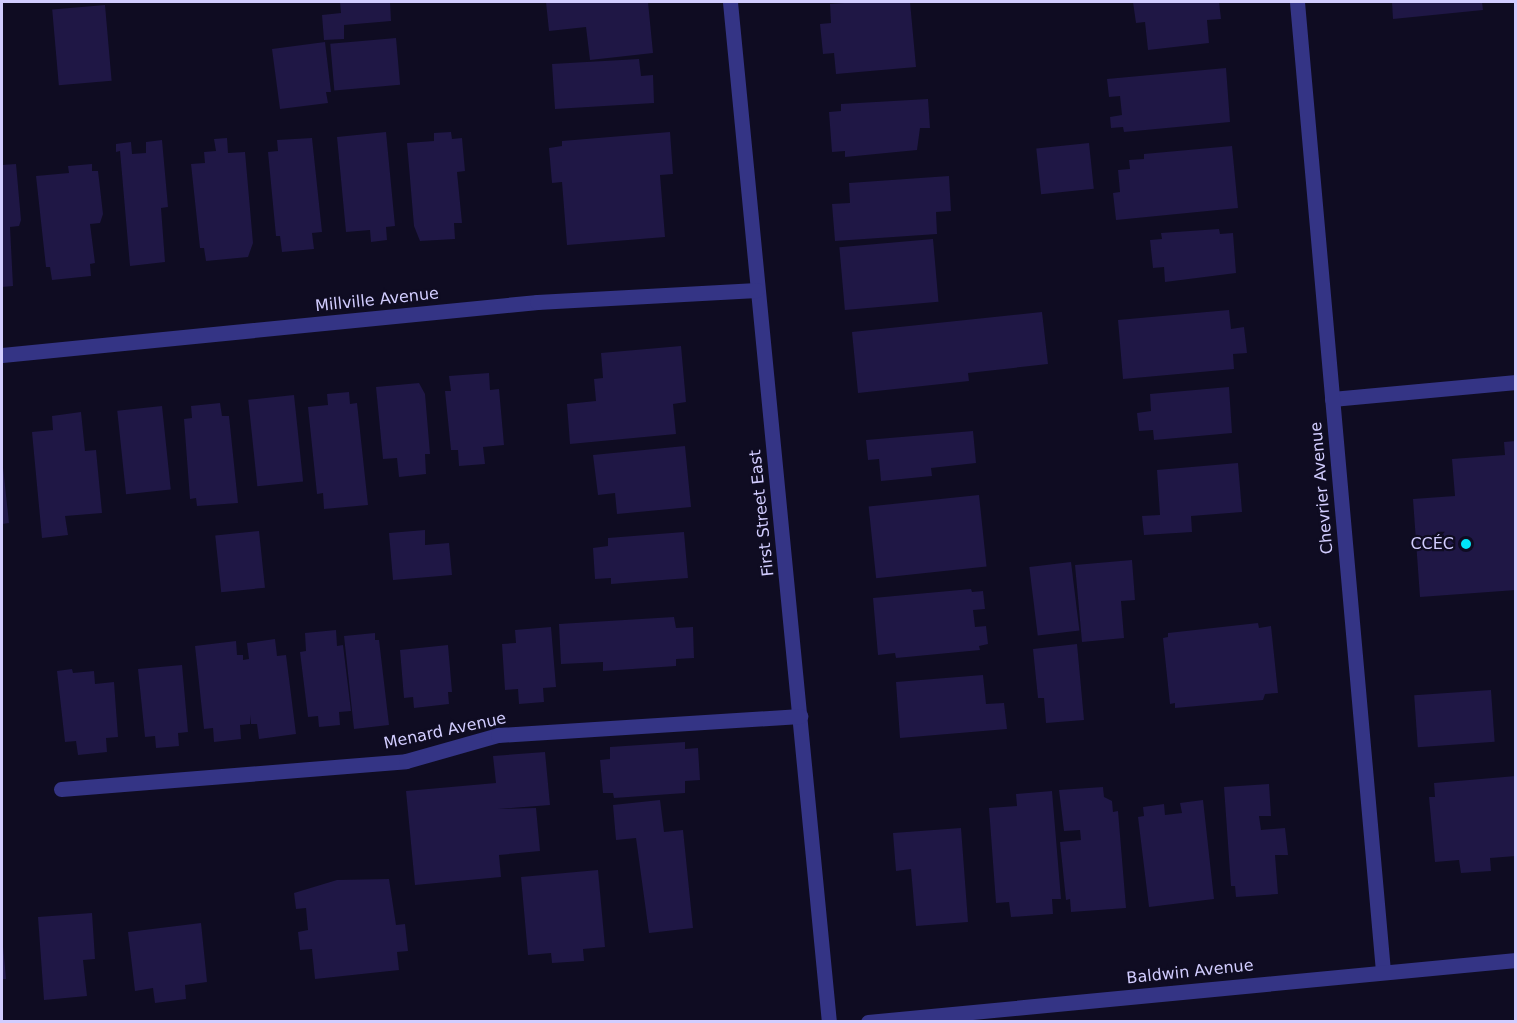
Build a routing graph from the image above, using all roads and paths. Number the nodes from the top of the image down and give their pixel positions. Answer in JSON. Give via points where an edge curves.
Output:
{"nodes":[{"id":1,"x":730,"y":2,"type":"edge"},
{"id":2,"x":1297,"y":2,"type":"edge"},
{"id":3,"x":758,"y":290,"type":"junction"},
{"id":4,"x":2,"y":355,"type":"edge"},
{"id":5,"x":1515,"y":382,"type":"edge"},
{"id":6,"x":1332,"y":399,"type":"junction"},
{"id":7,"x":800,"y":716,"type":"junction"},
{"id":8,"x":61,"y":789,"type":"dead end"},
{"id":9,"x":1515,"y":960,"type":"edge"},
{"id":10,"x":1383,"y":971,"type":"junction"},
{"id":11,"x":829,"y":1022,"type":"edge"},
{"id":12,"x":868,"y":1022,"type":"edge"}],
"edges":[{"from":1,"to":3,"type":"street","name":"First Street East"},
{"from":2,"to":6,"type":"street","name":"Chevrier Avenue"},
{"from":3,"to":4,"type":"street","name":"Millville Avenue","via":[[537,302]]},
{"from":3,"to":7,"type":"street","name":"First Street East"},
{"from":5,"to":6,"type":"street"},
{"from":6,"to":10,"type":"street","name":"Chevrier Avenue"},
{"from":7,"to":8,"type":"street","name":"Menard Avenue","via":[[498,735],[406,761]]},
{"from":7,"to":11,"type":"street","name":"First Street East"},
{"from":9,"to":10,"type":"street","name":"Baldwin Avenue"},
{"from":10,"to":12,"type":"street","name":"Baldwin Avenue"}]}
